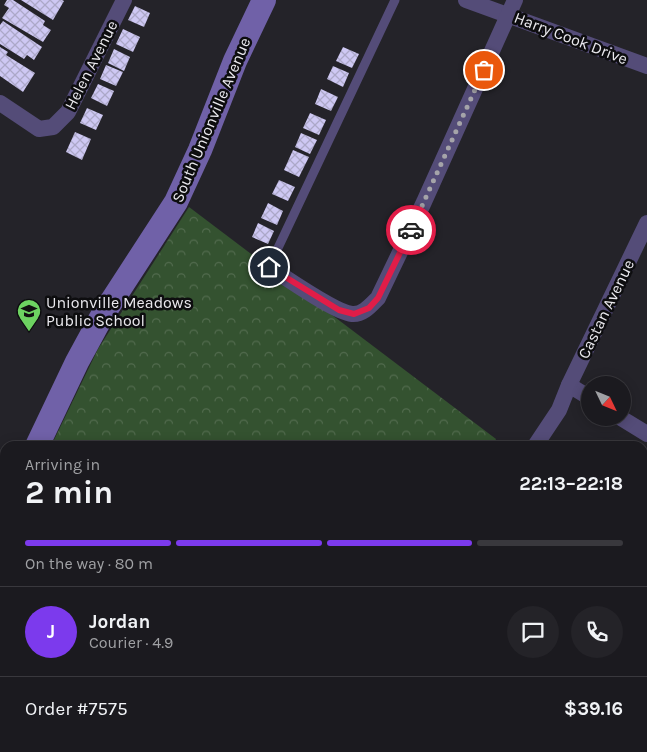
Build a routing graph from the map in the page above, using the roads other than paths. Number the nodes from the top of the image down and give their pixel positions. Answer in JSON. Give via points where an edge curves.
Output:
{"nodes":[{"id":1,"x":124,"y":0,"type":"edge"},
{"id":2,"x":264,"y":0,"type":"edge"},
{"id":3,"x":395,"y":0,"type":"edge"},
{"id":4,"x":466,"y":0,"type":"edge"},
{"id":5,"x":512,"y":7,"type":"edge"},
{"id":6,"x":647,"y":66,"type":"edge"},
{"id":7,"x":0,"y":103,"type":"edge"},
{"id":8,"x":647,"y":223,"type":"edge"},
{"id":9,"x":269,"y":267,"type":"joint"},
{"id":10,"x":569,"y":385,"type":"junction"},
{"id":11,"x":581,"y":392,"type":"edge"},
{"id":12,"x":631,"y":424,"type":"edge"},
{"id":13,"x":647,"y":434,"type":"edge"},
{"id":14,"x":38,"y":441,"type":"edge"},
{"id":15,"x":538,"y":441,"type":"edge"}],
"edges":[{"from":1,"to":7,"type":"street","name":"Helen Avenue","via":[[68,112],[53,127],[39,129]]},
{"from":2,"to":14,"type":"street","name":"South Unionville Avenue","via":[[176,202],[98,322]]},
{"from":3,"to":9,"type":"lane"},
{"from":4,"to":5,"type":"street","name":"Harry Cook Drive"},
{"from":5,"to":6,"type":"street","name":"Harry Cook Drive"},
{"from":5,"to":9,"type":"street","via":[[424,202],[378,298],[369,308],[354,314],[339,310]]},
{"from":8,"to":10,"type":"street","name":"Castan Avenue"},
{"from":10,"to":11,"type":"street"},
{"from":10,"to":15,"type":"street","name":"Castan Avenue","via":[[559,410]]},
{"from":12,"to":13,"type":"street"}]}
